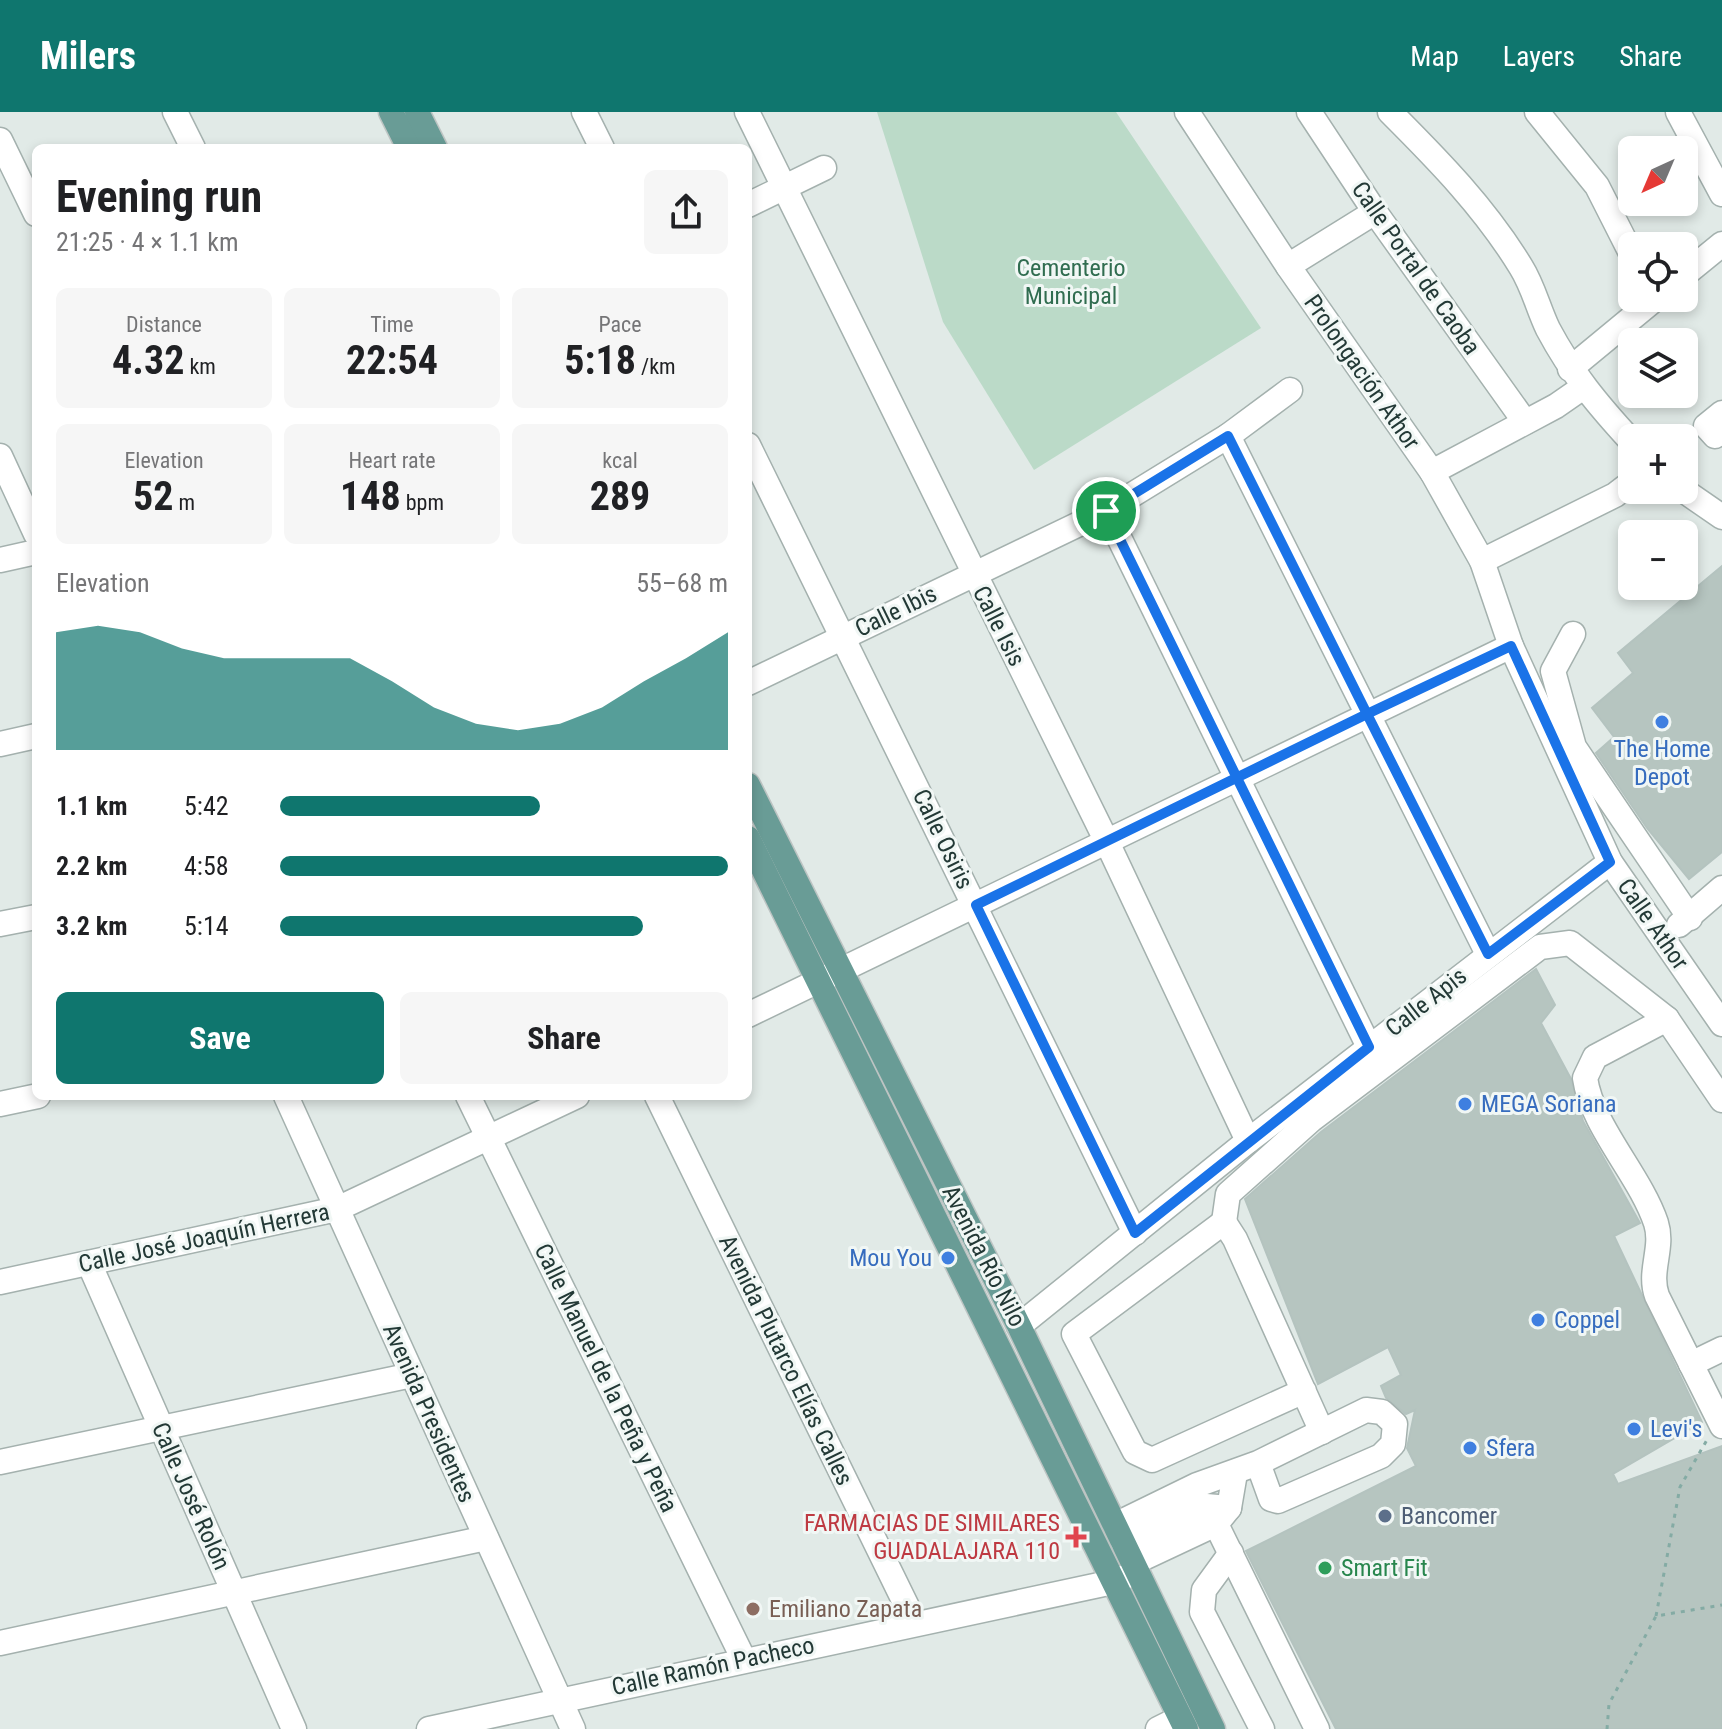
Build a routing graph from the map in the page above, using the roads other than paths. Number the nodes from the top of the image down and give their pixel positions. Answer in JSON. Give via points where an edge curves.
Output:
{"nodes":[{"id":1,"x":175,"y":112,"type":"edge"},
{"id":2,"x":391,"y":112,"type":"edge"},
{"id":3,"x":417,"y":112,"type":"edge"},
{"id":4,"x":584,"y":112,"type":"edge"},
{"id":5,"x":747,"y":112,"type":"edge"},
{"id":6,"x":1187,"y":112,"type":"edge"},
{"id":7,"x":1309,"y":112,"type":"edge"},
{"id":8,"x":1390,"y":112,"type":"edge"},
{"id":9,"x":1537,"y":112,"type":"edge"},
{"id":10,"x":1678,"y":112,"type":"edge"},
{"id":11,"x":0,"y":140,"type":"edge"},
{"id":12,"x":191,"y":144,"type":"edge"},
{"id":13,"x":407,"y":144,"type":"edge"},
{"id":14,"x":433,"y":144,"type":"edge"},
{"id":15,"x":600,"y":144,"type":"edge"},
{"id":16,"x":824,"y":168,"type":"dead end"},
{"id":17,"x":784,"y":187,"type":"junction"},
{"id":18,"x":1722,"y":194,"type":"edge"},
{"id":19,"x":752,"y":203,"type":"edge"},
{"id":20,"x":32,"y":206,"type":"edge"},
{"id":21,"x":1375,"y":212,"type":"junction"},
{"id":22,"x":1620,"y":232,"type":"edge"},
{"id":23,"x":1722,"y":244,"type":"edge"},
{"id":24,"x":1698,"y":264,"type":"edge"},
{"id":25,"x":1288,"y":266,"type":"junction"},
{"id":26,"x":1640,"y":312,"type":"edge"},
{"id":27,"x":1576,"y":379,"type":"junction"},
{"id":28,"x":1290,"y":390,"type":"dead end"},
{"id":29,"x":1722,"y":413,"type":"edge"},
{"id":30,"x":1525,"y":422,"type":"junction"},
{"id":31,"x":1618,"y":426,"type":"edge"},
{"id":32,"x":1228,"y":436,"type":"junction"},
{"id":33,"x":1715,"y":436,"type":"dead end"},
{"id":34,"x":752,"y":453,"type":"edge"},
{"id":35,"x":0,"y":456,"type":"edge"},
{"id":36,"x":1432,"y":472,"type":"junction"},
{"id":37,"x":1618,"y":493,"type":"edge"},
{"id":38,"x":1698,"y":500,"type":"edge"},
{"id":39,"x":1106,"y":511,"type":"junction"},
{"id":40,"x":1722,"y":517,"type":"edge"},
{"id":41,"x":32,"y":525,"type":"edge"},
{"id":42,"x":32,"y":553,"type":"edge"},
{"id":43,"x":0,"y":560,"type":"edge"},
{"id":44,"x":1482,"y":561,"type":"junction"},
{"id":45,"x":973,"y":574,"type":"junction"},
{"id":46,"x":1573,"y":634,"type":"dead end"},
{"id":47,"x":843,"y":637,"type":"junction"},
{"id":48,"x":1511,"y":646,"type":"junction"},
{"id":49,"x":752,"y":681,"type":"edge"},
{"id":50,"x":1367,"y":714,"type":"junction"},
{"id":51,"x":32,"y":737,"type":"edge"},
{"id":52,"x":0,"y":744,"type":"edge"},
{"id":53,"x":1239,"y":775,"type":"junction"},
{"id":54,"x":752,"y":794,"type":"edge"},
{"id":55,"x":1106,"y":840,"type":"junction"},
{"id":56,"x":752,"y":845,"type":"edge"},
{"id":57,"x":1610,"y":862,"type":"junction"},
{"id":58,"x":1722,"y":888,"type":"edge"},
{"id":59,"x":976,"y":905,"type":"junction"},
{"id":60,"x":32,"y":918,"type":"edge"},
{"id":61,"x":1690,"y":918,"type":"junction"},
{"id":62,"x":0,"y":924,"type":"edge"},
{"id":63,"x":1661,"y":936,"type":"junction"},
{"id":64,"x":1488,"y":954,"type":"junction"},
{"id":65,"x":829,"y":977,"type":"junction"},
{"id":66,"x":752,"y":1013,"type":"edge"},
{"id":67,"x":1667,"y":1019,"type":"junction"},
{"id":68,"x":1722,"y":1024,"type":"edge"},
{"id":69,"x":1369,"y":1047,"type":"junction"},
{"id":70,"x":32,"y":1097,"type":"edge"},
{"id":71,"x":288,"y":1100,"type":"edge"},
{"id":72,"x":470,"y":1100,"type":"edge"},
{"id":73,"x":569,"y":1100,"type":"edge"},
{"id":74,"x":659,"y":1100,"type":"edge"},
{"id":75,"x":1722,"y":1100,"type":"edge"},
{"id":76,"x":0,"y":1104,"type":"edge"},
{"id":77,"x":488,"y":1138,"type":"junction"},
{"id":78,"x":1248,"y":1141,"type":"junction"},
{"id":79,"x":337,"y":1209,"type":"junction"},
{"id":80,"x":1224,"y":1222,"type":"junction"},
{"id":81,"x":1135,"y":1233,"type":"junction"},
{"id":82,"x":89,"y":1263,"type":"junction"},
{"id":83,"x":0,"y":1282,"type":"edge"},
{"id":84,"x":1019,"y":1326,"type":"junction"},
{"id":85,"x":1722,"y":1349,"type":"edge"},
{"id":86,"x":1691,"y":1364,"type":"junction"},
{"id":87,"x":412,"y":1375,"type":"junction"},
{"id":88,"x":1304,"y":1391,"type":"junction"},
{"id":89,"x":1722,"y":1425,"type":"edge"},
{"id":90,"x":161,"y":1428,"type":"junction"},
{"id":91,"x":1322,"y":1432,"type":"junction"},
{"id":92,"x":0,"y":1462,"type":"edge"},
{"id":93,"x":1258,"y":1463,"type":"junction"},
{"id":94,"x":1224,"y":1476,"type":"junction"},
{"id":95,"x":1222,"y":1516,"type":"junction"},
{"id":96,"x":486,"y":1538,"type":"junction"},
{"id":97,"x":1124,"y":1544,"type":"junction"},
{"id":98,"x":1231,"y":1553,"type":"junction"},
{"id":99,"x":1113,"y":1582,"type":"junction"},
{"id":100,"x":233,"y":1593,"type":"junction"},
{"id":101,"x":915,"y":1623,"type":"junction"},
{"id":102,"x":0,"y":1643,"type":"edge"},
{"id":103,"x":744,"y":1660,"type":"junction"},
{"id":104,"x":560,"y":1699,"type":"junction"},
{"id":105,"x":1183,"y":1723,"type":"edge"},
{"id":106,"x":294,"y":1729,"type":"edge"},
{"id":107,"x":429,"y":1729,"type":"edge"},
{"id":108,"x":573,"y":1729,"type":"edge"},
{"id":109,"x":1158,"y":1729,"type":"edge"},
{"id":110,"x":1213,"y":1729,"type":"edge"},
{"id":111,"x":1262,"y":1729,"type":"edge"},
{"id":112,"x":1317,"y":1729,"type":"edge"}],
"edges":[{"from":1,"to":12,"type":"street"},
{"from":2,"to":13,"type":"main road"},
{"from":3,"to":14,"type":"main road"},
{"from":4,"to":15,"type":"street"},
{"from":5,"to":17,"type":"street","name":"Calle Isis"},
{"from":6,"to":25,"type":"street","name":"Prolongación Athor"},
{"from":7,"to":21,"type":"street","name":"Calle Portal de Caoba"},
{"from":8,"to":27,"type":"street","via":[[1489,217],[1529,280]]},
{"from":9,"to":22,"type":"street","via":[[1597,186]]},
{"from":10,"to":18,"type":"street"},
{"from":11,"to":20,"type":"street"},
{"from":16,"to":17,"type":"street"},
{"from":17,"to":19,"type":"street"},
{"from":17,"to":45,"type":"street","name":"Calle Isis"},
{"from":21,"to":25,"type":"street"},
{"from":21,"to":30,"type":"street","name":"Calle Portal de Caoba"},
{"from":23,"to":24,"type":"street"},
{"from":25,"to":36,"type":"street","name":"Prolongación Athor"},
{"from":26,"to":27,"type":"street"},
{"from":27,"to":30,"type":"street"},
{"from":27,"to":31,"type":"street"},
{"from":28,"to":32,"type":"street","name":"Calle Ibis"},
{"from":29,"to":33,"type":"street","via":[[1706,426]]},
{"from":30,"to":36,"type":"street"},
{"from":32,"to":39,"type":"street","name":"Calle Ibis"},
{"from":32,"to":50,"type":"street"},
{"from":34,"to":47,"type":"street","name":"Calle Osiris"},
{"from":35,"to":41,"type":"street"},
{"from":36,"to":44,"type":"street","name":"Prolongación Athor"},
{"from":37,"to":44,"type":"street"},
{"from":38,"to":40,"type":"street"},
{"from":39,"to":45,"type":"street","name":"Calle Ibis"},
{"from":39,"to":53,"type":"street"},
{"from":42,"to":43,"type":"street"},
{"from":44,"to":48,"type":"street","name":"Prolongación Athor"},
{"from":45,"to":47,"type":"street","name":"Calle Ibis"},
{"from":45,"to":55,"type":"street","name":"Calle Isis"},
{"from":46,"to":61,"type":"street","via":[[1553,671],[1574,747]]},
{"from":47,"to":49,"type":"street","name":"Calle Ibis"},
{"from":47,"to":59,"type":"street","name":"Calle Osiris"},
{"from":48,"to":50,"type":"street"},
{"from":48,"to":57,"type":"street","name":"Calle Athor"},
{"from":50,"to":53,"type":"street"},
{"from":50,"to":64,"type":"street"},
{"from":51,"to":52,"type":"street"},
{"from":53,"to":55,"type":"street"},
{"from":53,"to":69,"type":"street"},
{"from":54,"to":65,"type":"main road","name":"Avenida Río Nilo"},
{"from":55,"to":59,"type":"street"},
{"from":55,"to":78,"type":"street","name":"Calle Isis"},
{"from":56,"to":65,"type":"main road","name":"Avenida Río Nilo"},
{"from":57,"to":63,"type":"street","name":"Calle Athor"},
{"from":57,"to":64,"type":"street","name":"Calle Apis"},
{"from":58,"to":61,"type":"street"},
{"from":59,"to":65,"type":"street"},
{"from":59,"to":81,"type":"street","name":"Calle Osiris"},
{"from":60,"to":62,"type":"street"},
{"from":61,"to":63,"type":"street"},
{"from":63,"to":68,"type":"street","name":"Calle Athor"},
{"from":64,"to":69,"type":"street","name":"Calle Apis"},
{"from":65,"to":66,"type":"street"},
{"from":65,"to":84,"type":"main road","name":"Avenida Río Nilo"},
{"from":65,"to":99,"type":"main road","name":"Avenida Río Nilo"},
{"from":67,"to":75,"type":"street"},
{"from":67,"to":80,"type":"street","via":[[1570,943],[1540,947],[1311,1120],[1228,1194]]},
{"from":67,"to":86,"type":"street","via":[[1595,1057],[1585,1078],[1656,1223],[1653,1285]]},
{"from":69,"to":78,"type":"street","name":"Calle Apis"},
{"from":70,"to":76,"type":"street"},
{"from":71,"to":79,"type":"street","name":"Avenida Presidentes"},
{"from":72,"to":77,"type":"street","name":"Calle Manuel de la Peña y Peña"},
{"from":73,"to":77,"type":"street","name":"Calle José Joaquín Herrera"},
{"from":74,"to":101,"type":"street","name":"Avenida Plutarco Elías Calles"},
{"from":77,"to":79,"type":"street","name":"Calle José Joaquín Herrera"},
{"from":77,"to":103,"type":"street","name":"Calle Manuel de la Peña y Peña"},
{"from":78,"to":81,"type":"street","name":"Calle Apis"},
{"from":79,"to":82,"type":"street","name":"Calle José Joaquín Herrera"},
{"from":79,"to":87,"type":"street","name":"Avenida Presidentes"},
{"from":80,"to":88,"type":"street"},
{"from":80,"to":88,"type":"street","via":[[1077,1329],[1074,1338],[1135,1452],[1152,1460]]},
{"from":81,"to":84,"type":"street","name":"Calle Apis"},
{"from":82,"to":83,"type":"street","name":"Calle José Joaquín Herrera"},
{"from":82,"to":90,"type":"street","name":"Calle José Rolón"},
{"from":84,"to":97,"type":"main road","name":"Avenida Río Nilo"},
{"from":85,"to":86,"type":"street"},
{"from":86,"to":89,"type":"street"},
{"from":87,"to":90,"type":"street"},
{"from":87,"to":96,"type":"street","name":"Avenida Presidentes"},
{"from":88,"to":91,"type":"street"},
{"from":90,"to":92,"type":"street"},
{"from":90,"to":100,"type":"street","name":"Calle José Rolón"},
{"from":91,"to":93,"type":"street"},
{"from":91,"to":93,"type":"street","via":[[1373,1409],[1388,1415],[1396,1431],[1393,1444],[1381,1456],[1278,1501],[1271,1499]]},
{"from":93,"to":94,"type":"street"},
{"from":94,"to":95,"type":"street"},
{"from":94,"to":97,"type":"street"},
{"from":95,"to":97,"type":"street"},
{"from":95,"to":98,"type":"street"},
{"from":96,"to":100,"type":"street"},
{"from":96,"to":104,"type":"street","name":"Avenida Presidentes"},
{"from":97,"to":99,"type":"street","name":"Calle Ramón Pacheco"},
{"from":97,"to":110,"type":"main road","name":"Avenida Río Nilo"},
{"from":98,"to":111,"type":"street","via":[[1204,1590],[1202,1612]]},
{"from":98,"to":112,"type":"street"},
{"from":99,"to":101,"type":"street","name":"Calle Ramón Pacheco"},
{"from":99,"to":105,"type":"main road","name":"Avenida Río Nilo"},
{"from":100,"to":102,"type":"street"},
{"from":100,"to":106,"type":"street","name":"Calle José Rolón"},
{"from":101,"to":103,"type":"street","name":"Calle Ramón Pacheco"},
{"from":103,"to":104,"type":"street","name":"Calle Ramón Pacheco"},
{"from":104,"to":107,"type":"street","name":"Calle Ramón Pacheco"},
{"from":104,"to":108,"type":"street","name":"Avenida Presidentes"},
{"from":105,"to":109,"type":"street"}]}
